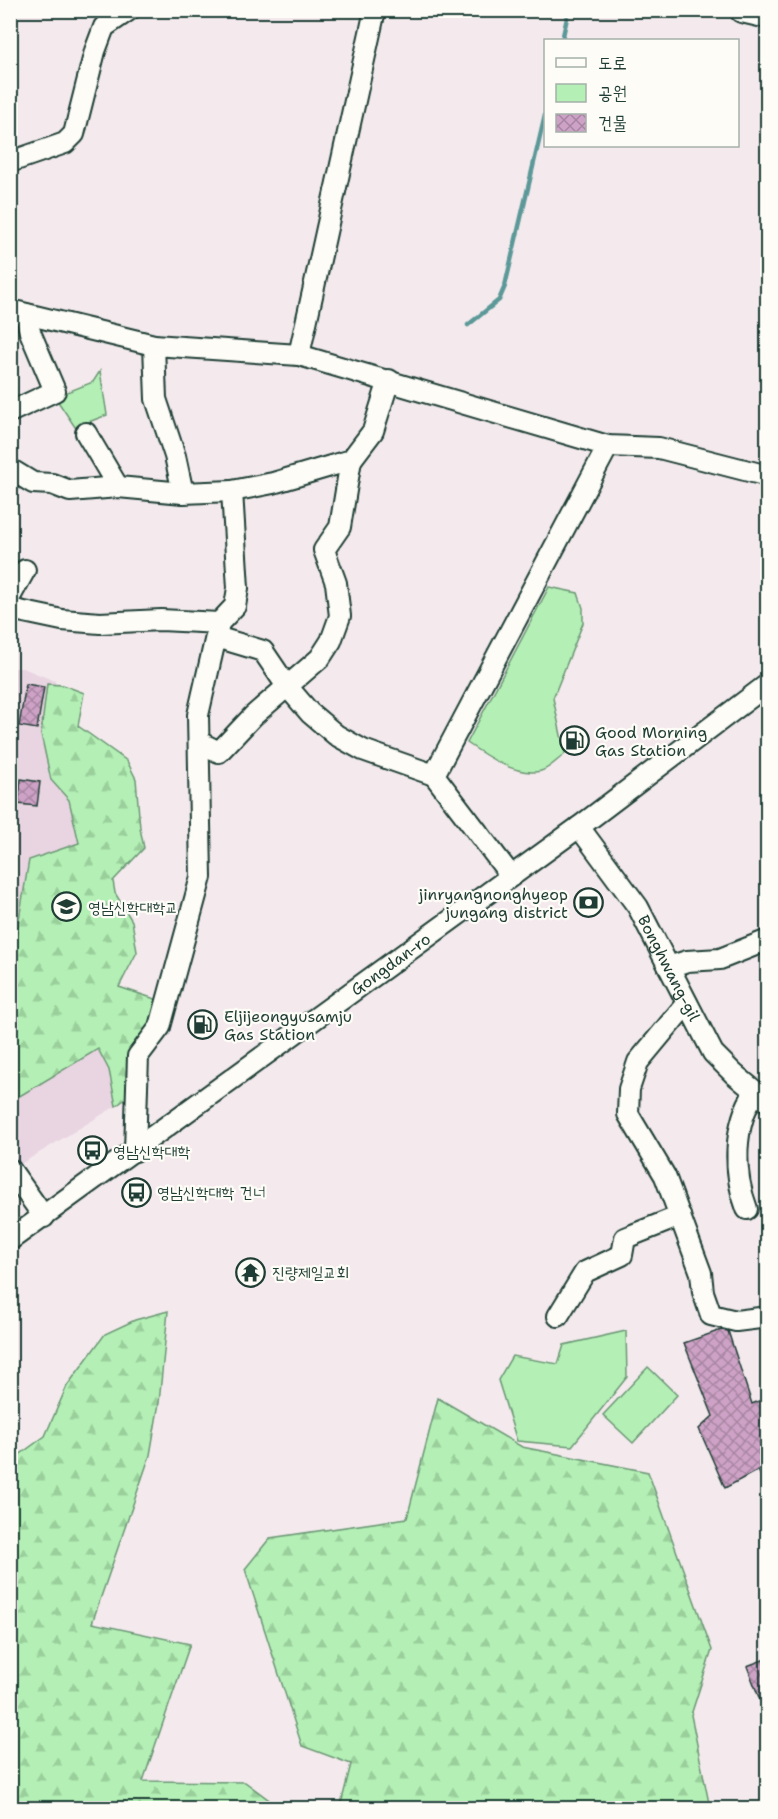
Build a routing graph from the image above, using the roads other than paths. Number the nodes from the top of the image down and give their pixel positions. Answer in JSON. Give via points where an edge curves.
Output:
{"nodes":[{"id":1,"x":129,"y":10,"type":"edge"},
{"id":2,"x":375,"y":10,"type":"edge"},
{"id":3,"x":742,"y":10,"type":"edge"},
{"id":4,"x":768,"y":16,"type":"edge"},
{"id":5,"x":10,"y":162,"type":"edge"},
{"id":6,"x":18,"y":312,"type":"edge"},
{"id":7,"x":154,"y":345,"type":"junction"},
{"id":8,"x":299,"y":354,"type":"junction"},
{"id":9,"x":389,"y":380,"type":"junction"},
{"id":10,"x":10,"y":412,"type":"edge"},
{"id":11,"x":86,"y":433,"type":"dead end"},
{"id":12,"x":608,"y":446,"type":"junction"},
{"id":13,"x":351,"y":460,"type":"junction"},
{"id":14,"x":10,"y":469,"type":"edge"},
{"id":15,"x":768,"y":476,"type":"edge"},
{"id":16,"x":118,"y":487,"type":"junction"},
{"id":17,"x":232,"y":491,"type":"junction"},
{"id":18,"x":183,"y":493,"type":"junction"},
{"id":19,"x":25,"y":570,"type":"dead end"},
{"id":20,"x":10,"y":597,"type":"edge"},
{"id":21,"x":10,"y":609,"type":"edge"},
{"id":22,"x":217,"y":630,"type":"junction"},
{"id":23,"x":768,"y":684,"type":"edge"},
{"id":24,"x":286,"y":686,"type":"junction"},
{"id":25,"x":199,"y":742,"type":"junction"},
{"id":26,"x":434,"y":775,"type":"junction"},
{"id":27,"x":579,"y":827,"type":"junction"},
{"id":28,"x":511,"y":876,"type":"junction"},
{"id":29,"x":768,"y":940,"type":"edge"},
{"id":30,"x":669,"y":967,"type":"junction"},
{"id":31,"x":687,"y":1003,"type":"junction"},
{"id":32,"x":761,"y":1097,"type":"edge"},
{"id":33,"x":135,"y":1151,"type":"junction"},
{"id":34,"x":10,"y":1169,"type":"edge"},
{"id":35,"x":747,"y":1209,"type":"dead end"},
{"id":36,"x":680,"y":1216,"type":"junction"},
{"id":37,"x":44,"y":1217,"type":"junction"},
{"id":38,"x":10,"y":1240,"type":"edge"},
{"id":39,"x":558,"y":1316,"type":"dead end"},
{"id":40,"x":768,"y":1317,"type":"edge"}],
"edges":[{"from":1,"to":5,"type":"street","via":[[105,27],[94,51],[74,134],[65,143]]},
{"from":2,"to":8,"type":"street"},
{"from":3,"to":4,"type":"main road"},
{"from":6,"to":7,"type":"street"},
{"from":6,"to":10,"type":"street","via":[[55,391]]},
{"from":7,"to":8,"type":"street"},
{"from":7,"to":18,"type":"street","via":[[156,399]]},
{"from":8,"to":9,"type":"street"},
{"from":9,"to":12,"type":"street"},
{"from":9,"to":13,"type":"street","via":[[373,431]]},
{"from":11,"to":16,"type":"street"},
{"from":12,"to":15,"type":"street","via":[[660,448]]},
{"from":12,"to":26,"type":"street"},
{"from":13,"to":17,"type":"street"},
{"from":13,"to":24,"type":"street","via":[[340,527],[324,550],[336,582],[340,615],[320,658]]},
{"from":14,"to":16,"type":"street","via":[[33,483],[52,484],[70,491]]},
{"from":16,"to":18,"type":"street"},
{"from":17,"to":18,"type":"street"},
{"from":17,"to":22,"type":"street","via":[[238,588],[235,606]]},
{"from":19,"to":20,"type":"street"},
{"from":21,"to":22,"type":"street","via":[[62,620],[161,620]]},
{"from":22,"to":24,"type":"street","via":[[263,651]]},
{"from":22,"to":25,"type":"street","via":[[198,716]]},
{"from":23,"to":27,"type":"street","name":"Gongdan-ro"},
{"from":24,"to":25,"type":"street","via":[[219,752]]},
{"from":24,"to":26,"type":"street","via":[[336,735],[363,750]]},
{"from":25,"to":33,"type":"street","via":[[201,877],[160,1027],[138,1056]]},
{"from":26,"to":28,"type":"street"},
{"from":27,"to":28,"type":"street","name":"Gongdan-ro"},
{"from":27,"to":30,"type":"street","name":"Bonghwang-gil","via":[[638,907]]},
{"from":28,"to":33,"type":"street","name":"Gongdan-ro"},
{"from":29,"to":30,"type":"street","via":[[720,960],[687,961]]},
{"from":30,"to":31,"type":"street","name":"Bonghwang-gil"},
{"from":31,"to":32,"type":"street","name":"Bonghwang-gil","via":[[713,1053]]},
{"from":31,"to":36,"type":"street","via":[[638,1062],[629,1089],[628,1114],[665,1176]]},
{"from":32,"to":35,"type":"street","via":[[747,1103],[738,1140],[739,1189]]},
{"from":33,"to":37,"type":"street","name":"Gongdan-ro"},
{"from":34,"to":37,"type":"street"},
{"from":36,"to":39,"type":"street","via":[[625,1238],[622,1255],[585,1272]]},
{"from":36,"to":40,"type":"street","via":[[701,1273],[711,1315],[736,1321]]},
{"from":37,"to":38,"type":"street","name":"Gongdan-ro"}]}
